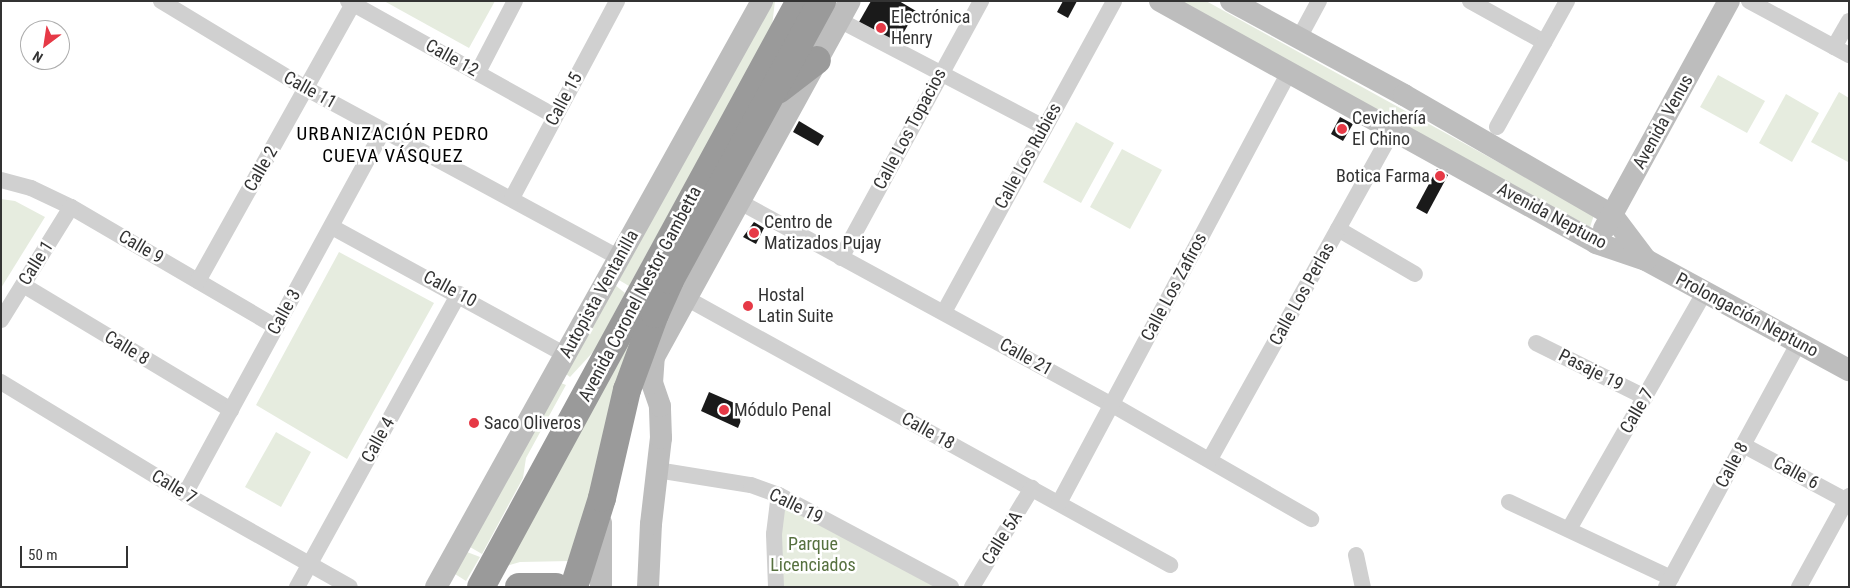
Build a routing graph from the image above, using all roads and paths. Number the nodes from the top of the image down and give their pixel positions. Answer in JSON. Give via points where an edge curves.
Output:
{"nodes":[{"id":1,"x":161,"y":1,"type":"edge"},
{"id":2,"x":516,"y":1,"type":"edge"},
{"id":3,"x":617,"y":1,"type":"edge"},
{"id":4,"x":762,"y":1,"type":"edge"},
{"id":5,"x":980,"y":1,"type":"edge"},
{"id":6,"x":1114,"y":1,"type":"edge"},
{"id":7,"x":1160,"y":1,"type":"edge"},
{"id":8,"x":1231,"y":1,"type":"edge"},
{"id":9,"x":1319,"y":1,"type":"edge"},
{"id":10,"x":1470,"y":1,"type":"edge"},
{"id":11,"x":1566,"y":1,"type":"edge"},
{"id":12,"x":1729,"y":1,"type":"edge"},
{"id":13,"x":1749,"y":1,"type":"edge"},
{"id":14,"x":351,"y":3,"type":"edge"},
{"id":15,"x":818,"y":5,"type":"edge"},
{"id":16,"x":1849,"y":20,"type":"edge"},
{"id":17,"x":1299,"y":38,"type":"junction"},
{"id":18,"x":1544,"y":42,"type":"junction"},
{"id":19,"x":1842,"y":51,"type":"edge"},
{"id":20,"x":817,"y":60,"type":"junction"},
{"id":21,"x":1290,"y":71,"type":"junction"},
{"id":22,"x":478,"y":72,"type":"junction"},
{"id":23,"x":940,"y":74,"type":"junction"},
{"id":24,"x":307,"y":89,"type":"junction"},
{"id":25,"x":770,"y":95,"type":"junction"},
{"id":26,"x":555,"y":116,"type":"junction"},
{"id":27,"x":1044,"y":127,"type":"junction"},
{"id":28,"x":1496,"y":127,"type":"dead end"},
{"id":29,"x":1394,"y":130,"type":"junction"},
{"id":30,"x":383,"y":131,"type":"junction"},
{"id":31,"x":1,"y":180,"type":"edge"},
{"id":32,"x":512,"y":198,"type":"junction"},
{"id":33,"x":738,"y":201,"type":"junction"},
{"id":34,"x":71,"y":207,"type":"junction"},
{"id":35,"x":1612,"y":215,"type":"junction"},
{"id":36,"x":332,"y":226,"type":"junction"},
{"id":37,"x":1338,"y":229,"type":"junction"},
{"id":38,"x":1596,"y":243,"type":"junction"},
{"id":39,"x":619,"y":258,"type":"junction"},
{"id":40,"x":841,"y":258,"type":"junction"},
{"id":41,"x":1646,"y":260,"type":"junction"},
{"id":42,"x":1415,"y":274,"type":"dead end"},
{"id":43,"x":198,"y":281,"type":"junction"},
{"id":44,"x":23,"y":285,"type":"junction"},
{"id":45,"x":1705,"y":292,"type":"junction"},
{"id":46,"x":459,"y":294,"type":"junction"},
{"id":47,"x":686,"y":298,"type":"junction"},
{"id":48,"x":944,"y":312,"type":"junction"},
{"id":49,"x":1,"y":320,"type":"edge"},
{"id":50,"x":276,"y":326,"type":"junction"},
{"id":51,"x":1799,"y":342,"type":"junction"},
{"id":52,"x":1536,"y":343,"type":"dead end"},
{"id":53,"x":566,"y":354,"type":"junction"},
{"id":54,"x":1849,"y":370,"type":"edge"},
{"id":55,"x":1,"y":382,"type":"edge"},
{"id":56,"x":1645,"y":397,"type":"junction"},
{"id":57,"x":1111,"y":404,"type":"junction"},
{"id":58,"x":231,"y":410,"type":"junction"},
{"id":59,"x":1743,"y":445,"type":"junction"},
{"id":60,"x":1210,"y":459,"type":"junction"},
{"id":61,"x":657,"y":470,"type":"junction"},
{"id":62,"x":1032,"y":488,"type":"junction"},
{"id":63,"x":185,"y":494,"type":"junction"},
{"id":64,"x":779,"y":494,"type":"junction"},
{"id":65,"x":602,"y":498,"type":"junction"},
{"id":66,"x":1848,"y":499,"type":"edge"},
{"id":67,"x":1509,"y":502,"type":"dead end"},
{"id":68,"x":1059,"y":503,"type":"junction"},
{"id":69,"x":1311,"y":520,"type":"dead end"},
{"id":70,"x":1569,"y":529,"type":"junction"},
{"id":71,"x":1356,"y":555,"type":"dead end"},
{"id":72,"x":309,"y":565,"type":"junction"},
{"id":73,"x":1170,"y":565,"type":"dead end"},
{"id":74,"x":1669,"y":582,"type":"edge"},
{"id":75,"x":297,"y":587,"type":"edge"},
{"id":76,"x":350,"y":587,"type":"edge"},
{"id":77,"x":436,"y":587,"type":"edge"},
{"id":78,"x":481,"y":587,"type":"edge"},
{"id":79,"x":519,"y":587,"type":"edge"},
{"id":80,"x":556,"y":587,"type":"edge"},
{"id":81,"x":574,"y":587,"type":"edge"},
{"id":82,"x":601,"y":587,"type":"edge"},
{"id":83,"x":648,"y":587,"type":"edge"},
{"id":84,"x":776,"y":587,"type":"edge"},
{"id":85,"x":951,"y":587,"type":"edge"},
{"id":86,"x":972,"y":587,"type":"edge"},
{"id":87,"x":1363,"y":587,"type":"edge"},
{"id":88,"x":1799,"y":587,"type":"edge"}],
"edges":[{"from":1,"to":24,"type":"street","name":"Calle 11"},
{"from":2,"to":22,"type":"street"},
{"from":3,"to":26,"type":"street","name":"Calle 15"},
{"from":4,"to":39,"type":"street","name":"Autopista Ventanilla"},
{"from":5,"to":23,"type":"street","name":"Calle Los Topacios"},
{"from":6,"to":27,"type":"street","name":"Calle Los Rubies"},
{"from":7,"to":21,"type":"street","name":"Avenida Neptuno"},
{"from":8,"to":17,"type":"street","name":"Avenida Neptuno"},
{"from":9,"to":17,"type":"street"},
{"from":10,"to":18,"type":"street"},
{"from":11,"to":18,"type":"street"},
{"from":12,"to":35,"type":"street","name":"Avenida Venus"},
{"from":13,"to":19,"type":"street"},
{"from":14,"to":22,"type":"street","name":"Calle 12"},
{"from":14,"to":24,"type":"street","name":"Calle 2"},
{"from":15,"to":20,"type":"street"},
{"from":15,"to":23,"type":"street"},
{"from":15,"to":25,"type":"highway","name":"Avenida Coronel Nestor Gambetta"},
{"from":15,"to":78,"type":"highway","name":"Avenida Coronel Nestor Gambetta"},
{"from":16,"to":19,"type":"street"},
{"from":17,"to":35,"type":"street","name":"Avenida Neptuno"},
{"from":18,"to":28,"type":"street"},
{"from":20,"to":25,"type":"highway"},
{"from":20,"to":33,"type":"street"},
{"from":21,"to":29,"type":"street","name":"Avenida Neptuno"},
{"from":21,"to":57,"type":"street","name":"Calle Los Zafiros"},
{"from":22,"to":26,"type":"street","name":"Calle 12"},
{"from":23,"to":27,"type":"street"},
{"from":23,"to":40,"type":"street","name":"Calle Los Topacios"},
{"from":24,"to":30,"type":"street","name":"Calle 11"},
{"from":24,"to":43,"type":"street","name":"Calle 2"},
{"from":25,"to":65,"type":"highway","name":"Avenida Coronel Nestor Gambetta","via":[[654,314],[627,390]]},
{"from":26,"to":32,"type":"street","name":"Calle 15"},
{"from":27,"to":48,"type":"street","name":"Calle Los Rubies"},
{"from":29,"to":37,"type":"street","name":"Calle Los Perlas"},
{"from":29,"to":38,"type":"street","name":"Avenida Neptuno"},
{"from":30,"to":32,"type":"street","name":"Calle 11"},
{"from":30,"to":36,"type":"street","name":"Calle 3"},
{"from":31,"to":34,"type":"street","name":"Calle 9","via":[[31,188]]},
{"from":32,"to":39,"type":"street","name":"Calle 11"},
{"from":33,"to":40,"type":"street","name":"Calle 21"},
{"from":33,"to":47,"type":"street"},
{"from":34,"to":43,"type":"street","name":"Calle 9"},
{"from":34,"to":44,"type":"street","name":"Calle 1"},
{"from":35,"to":38,"type":"street","name":"Avenida Venus"},
{"from":35,"to":41,"type":"street","name":"Avenida Neptuno"},
{"from":36,"to":46,"type":"street","name":"Calle 10"},
{"from":36,"to":50,"type":"street","name":"Calle 3"},
{"from":37,"to":42,"type":"street"},
{"from":37,"to":60,"type":"street","name":"Calle Los Perlas"},
{"from":38,"to":41,"type":"street","name":"Avenida Neptuno"},
{"from":39,"to":53,"type":"street","name":"Autopista Ventanilla"},
{"from":40,"to":48,"type":"street","name":"Calle 21"},
{"from":41,"to":45,"type":"street","name":"Prolongación Neptuno"},
{"from":43,"to":50,"type":"street","name":"Calle 9"},
{"from":44,"to":49,"type":"street","name":"Calle 1"},
{"from":44,"to":58,"type":"street","name":"Calle 8"},
{"from":45,"to":51,"type":"street","name":"Prolongación Neptuno"},
{"from":45,"to":56,"type":"street","name":"Calle 7"},
{"from":46,"to":53,"type":"street","name":"Calle 10"},
{"from":46,"to":72,"type":"street","name":"Calle 4"},
{"from":47,"to":61,"type":"street","via":[[652,364],[652,383],[662,421]]},
{"from":47,"to":62,"type":"street","name":"Calle 18"},
{"from":48,"to":57,"type":"street","name":"Calle 21"},
{"from":50,"to":58,"type":"street","name":"Calle 3"},
{"from":51,"to":54,"type":"street","name":"Prolongación Neptuno"},
{"from":51,"to":59,"type":"street","name":"Calle 8"},
{"from":52,"to":56,"type":"street","name":"Pasaje 19"},
{"from":53,"to":77,"type":"street","name":"Autopista Ventanilla"},
{"from":55,"to":63,"type":"street","name":"Calle 7"},
{"from":56,"to":70,"type":"street","name":"Calle 7"},
{"from":57,"to":60,"type":"street","name":"Calle 21"},
{"from":57,"to":68,"type":"street","name":"Calle Los Zafiros"},
{"from":58,"to":63,"type":"street","name":"Calle 3"},
{"from":59,"to":66,"type":"street","name":"Calle 6"},
{"from":59,"to":74,"type":"street","name":"Calle 8"},
{"from":60,"to":69,"type":"street","name":"Calle 21"},
{"from":61,"to":64,"type":"street","name":"Calle 19","via":[[751,485]]},
{"from":61,"to":83,"type":"street"},
{"from":62,"to":68,"type":"street","name":"Calle 18"},
{"from":62,"to":86,"type":"street","name":"Calle 5A"},
{"from":63,"to":72,"type":"street","name":"Calle 7"},
{"from":64,"to":84,"type":"street","via":[[774,534]]},
{"from":64,"to":85,"type":"street","name":"Calle 19"},
{"from":65,"to":81,"type":"highway","name":"Avenida Coronel Nestor Gambetta"},
{"from":65,"to":82,"type":"street"},
{"from":66,"to":88,"type":"street"},
{"from":67,"to":70,"type":"street"},
{"from":68,"to":73,"type":"street","name":"Calle 18"},
{"from":70,"to":74,"type":"street"},
{"from":71,"to":87,"type":"street"},
{"from":72,"to":75,"type":"street","name":"Calle 4"},
{"from":72,"to":76,"type":"street","name":"Calle 7"},
{"from":79,"to":80,"type":"highway"}]}
